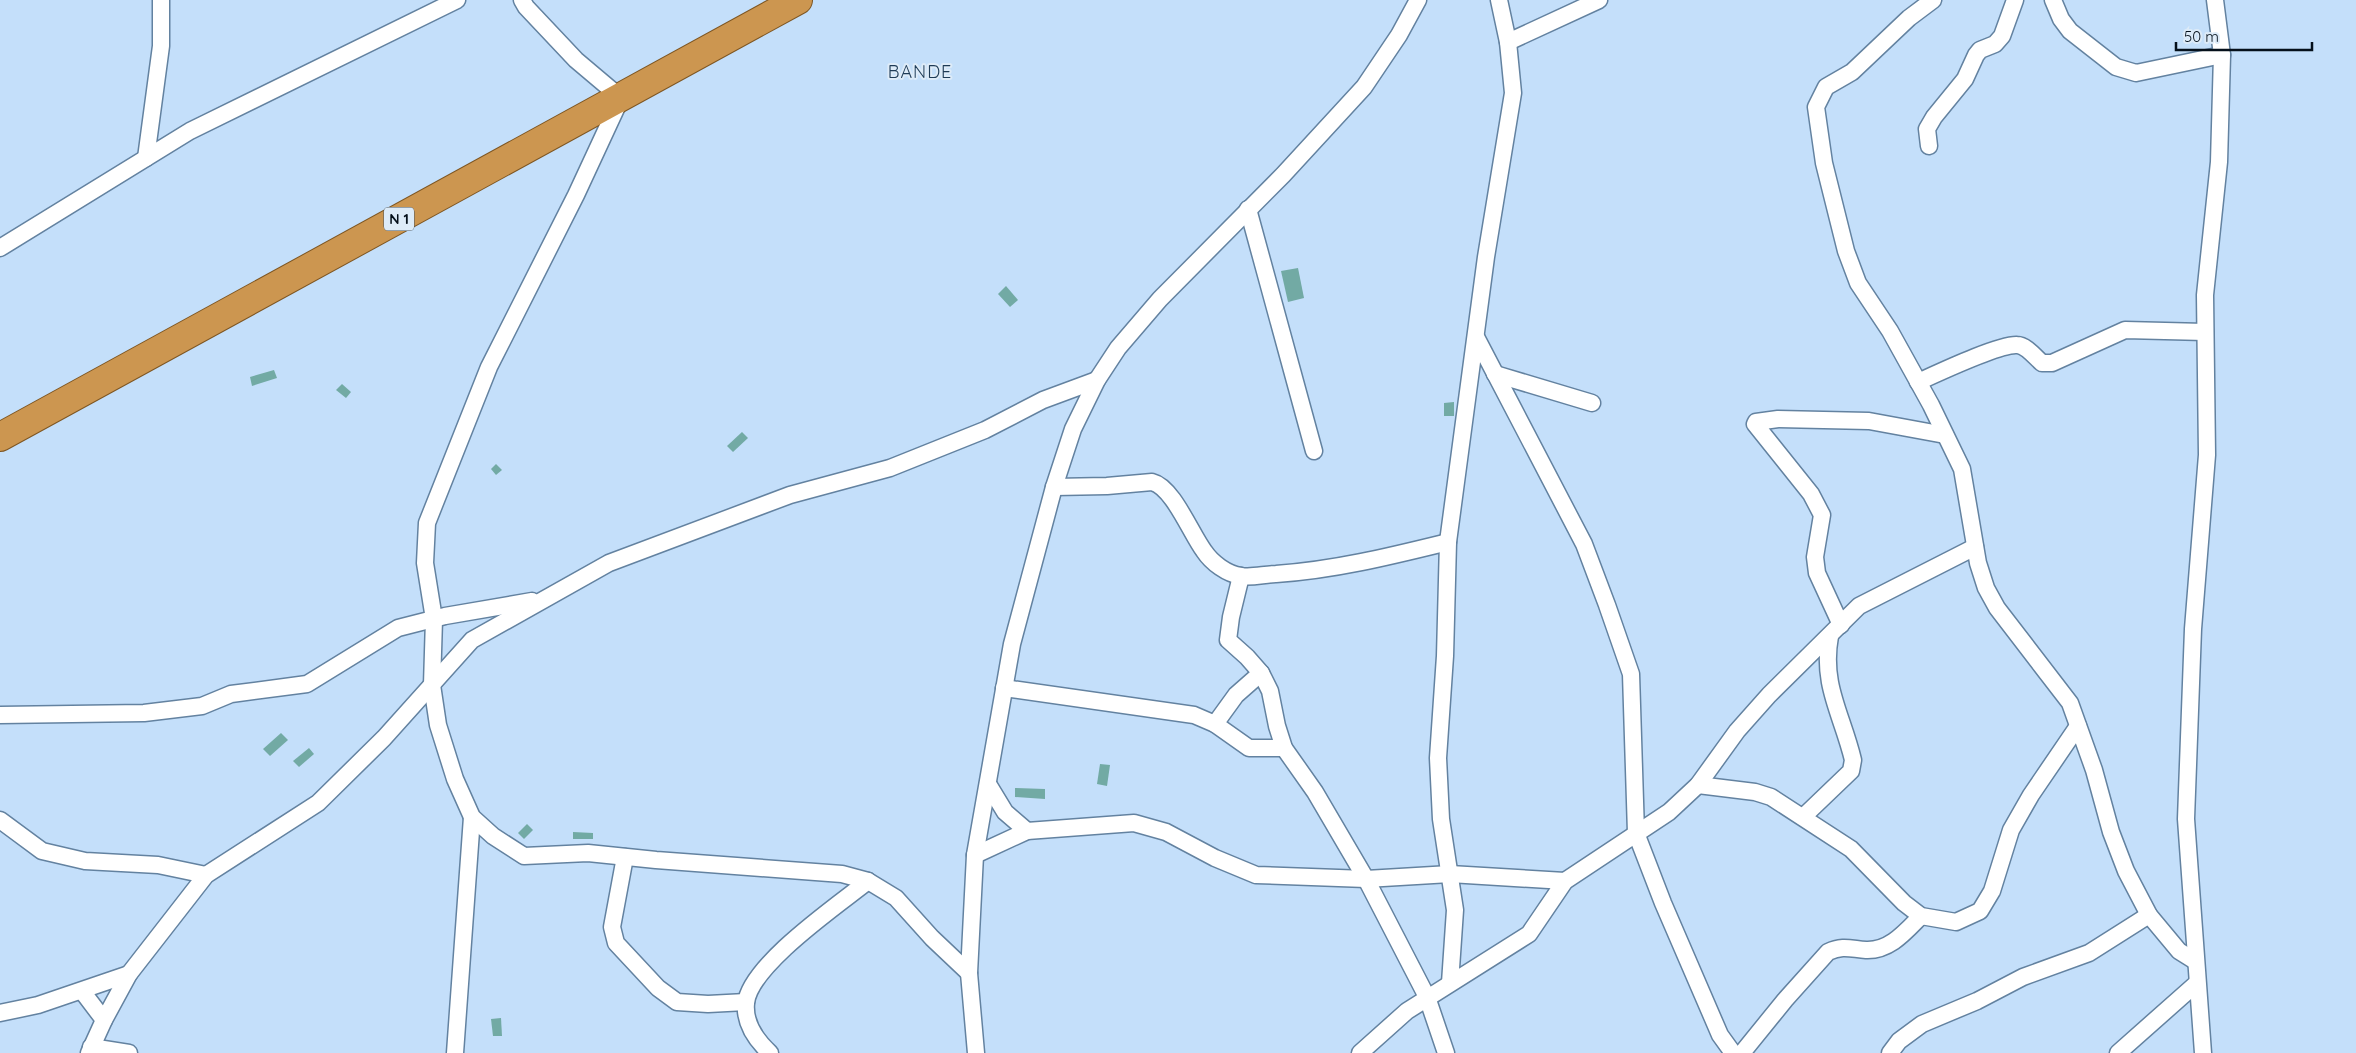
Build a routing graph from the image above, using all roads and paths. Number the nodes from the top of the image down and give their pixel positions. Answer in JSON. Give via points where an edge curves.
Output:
{"nodes":[{"id":1,"x":161,"y":0,"type":"edge"},
{"id":2,"x":457,"y":0,"type":"edge"},
{"id":3,"x":522,"y":0,"type":"edge"},
{"id":4,"x":798,"y":0,"type":"edge"},
{"id":5,"x":1418,"y":0,"type":"edge"},
{"id":6,"x":1499,"y":0,"type":"edge"},
{"id":7,"x":1599,"y":0,"type":"edge"},
{"id":8,"x":1933,"y":0,"type":"edge"},
{"id":9,"x":2053,"y":0,"type":"edge"},
{"id":10,"x":2215,"y":0,"type":"edge"},
{"id":11,"x":2012,"y":1,"type":"edge"},
{"id":12,"x":1508,"y":42,"type":"junction"},
{"id":13,"x":2222,"y":55,"type":"junction"},
{"id":14,"x":621,"y":98,"type":"junction"},
{"id":15,"x":1929,"y":146,"type":"dead end"},
{"id":16,"x":146,"y":158,"type":"junction"},
{"id":17,"x":1248,"y":210,"type":"junction"},
{"id":18,"x":0,"y":248,"type":"edge"},
{"id":19,"x":2205,"y":332,"type":"junction"},
{"id":20,"x":1476,"y":337,"type":"junction"},
{"id":21,"x":1495,"y":374,"type":"junction"},
{"id":22,"x":1097,"y":380,"type":"junction"},
{"id":23,"x":1918,"y":382,"type":"junction"},
{"id":24,"x":1592,"y":403,"type":"dead end"},
{"id":25,"x":1946,"y":435,"type":"junction"},
{"id":26,"x":0,"y":437,"type":"edge"},
{"id":27,"x":1314,"y":451,"type":"dead end"},
{"id":28,"x":1054,"y":487,"type":"junction"},
{"id":29,"x":1448,"y":542,"type":"junction"},
{"id":30,"x":1975,"y":547,"type":"junction"},
{"id":31,"x":1241,"y":576,"type":"junction"},
{"id":32,"x":544,"y":599,"type":"junction"},
{"id":33,"x":434,"y":619,"type":"junction"},
{"id":34,"x":1835,"y":631,"type":"junction"},
{"id":35,"x":1261,"y":673,"type":"junction"},
{"id":36,"x":432,"y":685,"type":"junction"},
{"id":37,"x":1004,"y":688,"type":"junction"},
{"id":38,"x":0,"y":715,"type":"edge"},
{"id":39,"x":1215,"y":724,"type":"junction"},
{"id":40,"x":2078,"y":726,"type":"junction"},
{"id":41,"x":1284,"y":748,"type":"junction"},
{"id":42,"x":988,"y":784,"type":"junction"},
{"id":43,"x":1698,"y":785,"type":"junction"},
{"id":44,"x":472,"y":817,"type":"junction"},
{"id":45,"x":1803,"y":817,"type":"junction"},
{"id":46,"x":0,"y":820,"type":"edge"},
{"id":47,"x":1027,"y":831,"type":"junction"},
{"id":48,"x":1636,"y":833,"type":"junction"},
{"id":49,"x":975,"y":855,"type":"junction"},
{"id":50,"x":625,"y":857,"type":"junction"},
{"id":51,"x":1450,"y":874,"type":"junction"},
{"id":52,"x":206,"y":875,"type":"junction"},
{"id":53,"x":1366,"y":879,"type":"junction"},
{"id":54,"x":868,"y":881,"type":"junction"},
{"id":55,"x":1565,"y":881,"type":"junction"},
{"id":56,"x":2149,"y":915,"type":"junction"},
{"id":57,"x":1921,"y":916,"type":"junction"},
{"id":58,"x":2195,"y":961,"type":"junction"},
{"id":59,"x":968,"y":972,"type":"junction"},
{"id":60,"x":129,"y":974,"type":"junction"},
{"id":61,"x":2196,"y":982,"type":"junction"},
{"id":62,"x":1450,"y":983,"type":"junction"},
{"id":63,"x":82,"y":991,"type":"junction"},
{"id":64,"x":1427,"y":998,"type":"junction"},
{"id":65,"x":746,"y":1002,"type":"junction"},
{"id":66,"x":0,"y":1013,"type":"edge"},
{"id":67,"x":104,"y":1020,"type":"junction"},
{"id":68,"x":90,"y":1050,"type":"edge"},
{"id":69,"x":129,"y":1053,"type":"edge"},
{"id":70,"x":455,"y":1053,"type":"edge"},
{"id":71,"x":770,"y":1053,"type":"edge"},
{"id":72,"x":976,"y":1053,"type":"edge"},
{"id":73,"x":1360,"y":1053,"type":"edge"},
{"id":74,"x":1446,"y":1053,"type":"edge"},
{"id":75,"x":1734,"y":1053,"type":"edge"},
{"id":76,"x":1742,"y":1053,"type":"edge"},
{"id":77,"x":1890,"y":1053,"type":"edge"},
{"id":78,"x":2118,"y":1053,"type":"edge"},
{"id":79,"x":2203,"y":1053,"type":"edge"}],
"edges":[{"from":1,"to":16,"type":"street","via":[[161,46]]},
{"from":2,"to":16,"type":"street","via":[[190,131]]},
{"from":3,"to":14,"type":"street","via":[[576,60]]},
{"from":4,"to":14,"type":"highway","number":"N 1"},
{"from":5,"to":17,"type":"street","via":[[1364,87]]},
{"from":6,"to":12,"type":"street"},
{"from":7,"to":12,"type":"street"},
{"from":8,"to":23,"type":"street","via":[[1852,72],[1826,88],[1816,107],[1824,163],[1846,251],[1855,275]]},
{"from":9,"to":13,"type":"street","via":[[2070,31],[2116,67],[2136,73]]},
{"from":10,"to":13,"type":"street"},
{"from":11,"to":15,"type":"street","via":[[2002,36],[1995,44],[1980,50],[1965,79],[1934,116],[1928,129]]},
{"from":12,"to":20,"type":"street","via":[[1512,93]]},
{"from":13,"to":19,"type":"street","via":[[2219,162],[2205,295]]},
{"from":14,"to":26,"type":"highway","number":"N 1"},
{"from":14,"to":33,"type":"street","via":[[490,367],[427,523],[425,563]]},
{"from":16,"to":18,"type":"street"},
{"from":17,"to":22,"type":"street","via":[[1160,299],[1118,348]]},
{"from":17,"to":27,"type":"street"},
{"from":19,"to":23,"type":"street","via":[[2125,330],[2052,364],[2042,363],[2017,345],[1996,349]]},
{"from":19,"to":58,"type":"street","via":[[2207,455],[2193,629],[2186,819]]},
{"from":20,"to":21,"type":"street"},
{"from":20,"to":29,"type":"street"},
{"from":21,"to":24,"type":"street"},
{"from":21,"to":48,"type":"street","via":[[1584,544],[1631,674]]},
{"from":22,"to":28,"type":"street","via":[[1074,429]]},
{"from":22,"to":32,"type":"street","via":[[1043,400],[985,430],[890,468],[790,495],[609,563]]},
{"from":23,"to":25,"type":"street"},
{"from":25,"to":30,"type":"street","via":[[1962,469]]},
{"from":25,"to":34,"type":"street","via":[[1869,421],[1756,422],[1811,494],[1822,515],[1815,557]]},
{"from":28,"to":31,"type":"street","via":[[1159,484],[1169,494],[1204,552],[1218,566]]},
{"from":28,"to":37,"type":"street","via":[[1012,644]]},
{"from":29,"to":31,"type":"street","via":[[1311,571]]},
{"from":29,"to":51,"type":"street","via":[[1446,656],[1438,758]]},
{"from":30,"to":34,"type":"street","via":[[1859,606]]},
{"from":30,"to":40,"type":"street","via":[[1986,588],[1997,608],[2070,703]]},
{"from":31,"to":35,"type":"street","via":[[1230,617],[1228,640]]},
{"from":32,"to":33,"type":"street"},
{"from":32,"to":36,"type":"street","via":[[472,640]]},
{"from":33,"to":36,"type":"street"},
{"from":33,"to":38,"type":"street","via":[[398,628],[307,684],[230,694],[202,706],[144,713]]},
{"from":34,"to":43,"type":"street","via":[[1769,695]]},
{"from":34,"to":45,"type":"street","via":[[1826,658],[1829,686],[1853,760],[1851,771]]},
{"from":35,"to":39,"type":"street","via":[[1236,695]]},
{"from":35,"to":41,"type":"street","via":[[1270,691]]},
{"from":36,"to":44,"type":"street","via":[[438,725],[455,779]]},
{"from":36,"to":52,"type":"street","via":[[318,803]]},
{"from":37,"to":39,"type":"street","via":[[1194,716]]},
{"from":37,"to":42,"type":"street"},
{"from":39,"to":41,"type":"street","via":[[1249,748]]},
{"from":40,"to":56,"type":"street","via":[[2117,848]]},
{"from":40,"to":57,"type":"street","via":[[2031,795],[2012,830],[1992,891],[1980,911],[1956,922]]},
{"from":41,"to":53,"type":"street","via":[[1315,792]]},
{"from":42,"to":47,"type":"street","via":[[1005,812]]},
{"from":42,"to":49,"type":"street"},
{"from":43,"to":45,"type":"street","via":[[1755,792],[1771,797]]},
{"from":43,"to":48,"type":"street","via":[[1669,812]]},
{"from":44,"to":50,"type":"street","via":[[493,836],[524,856],[588,853]]},
{"from":44,"to":70,"type":"street"},
{"from":45,"to":57,"type":"street","via":[[1851,849]]},
{"from":46,"to":52,"type":"street","via":[[42,851],[84,861],[158,865]]},
{"from":47,"to":49,"type":"street"},
{"from":47,"to":53,"type":"street","via":[[1134,823],[1166,832],[1256,875]]},
{"from":48,"to":55,"type":"street"},
{"from":48,"to":75,"type":"street","via":[[1720,1035]]},
{"from":49,"to":59,"type":"street"},
{"from":50,"to":54,"type":"street","via":[[842,874]]},
{"from":50,"to":65,"type":"street","via":[[612,927],[616,943],[658,988],[677,1002]]},
{"from":51,"to":53,"type":"street"},
{"from":51,"to":55,"type":"street"},
{"from":51,"to":62,"type":"street","via":[[1454,910]]},
{"from":52,"to":60,"type":"street"},
{"from":53,"to":64,"type":"street"},
{"from":54,"to":59,"type":"street","via":[[896,898]]},
{"from":54,"to":65,"type":"street","via":[[779,953],[753,985]]},
{"from":55,"to":62,"type":"street","via":[[1529,934]]},
{"from":56,"to":58,"type":"street","via":[[2179,951]]},
{"from":56,"to":77,"type":"street","via":[[2089,953],[2023,977],[1922,1024],[1899,1041]]},
{"from":57,"to":76,"type":"street","via":[[1883,948],[1867,950],[1848,946],[1828,952]]},
{"from":58,"to":61,"type":"street"},
{"from":59,"to":72,"type":"street"},
{"from":60,"to":63,"type":"street"},
{"from":60,"to":67,"type":"street"},
{"from":61,"to":78,"type":"street"},
{"from":61,"to":79,"type":"street"},
{"from":62,"to":64,"type":"street"},
{"from":63,"to":66,"type":"street"},
{"from":63,"to":67,"type":"street"},
{"from":64,"to":73,"type":"street","via":[[1407,1011]]},
{"from":64,"to":74,"type":"street"},
{"from":65,"to":71,"type":"street","via":[[747,1020],[756,1039]]},
{"from":67,"to":68,"type":"street"},
{"from":68,"to":69,"type":"street"}]}
